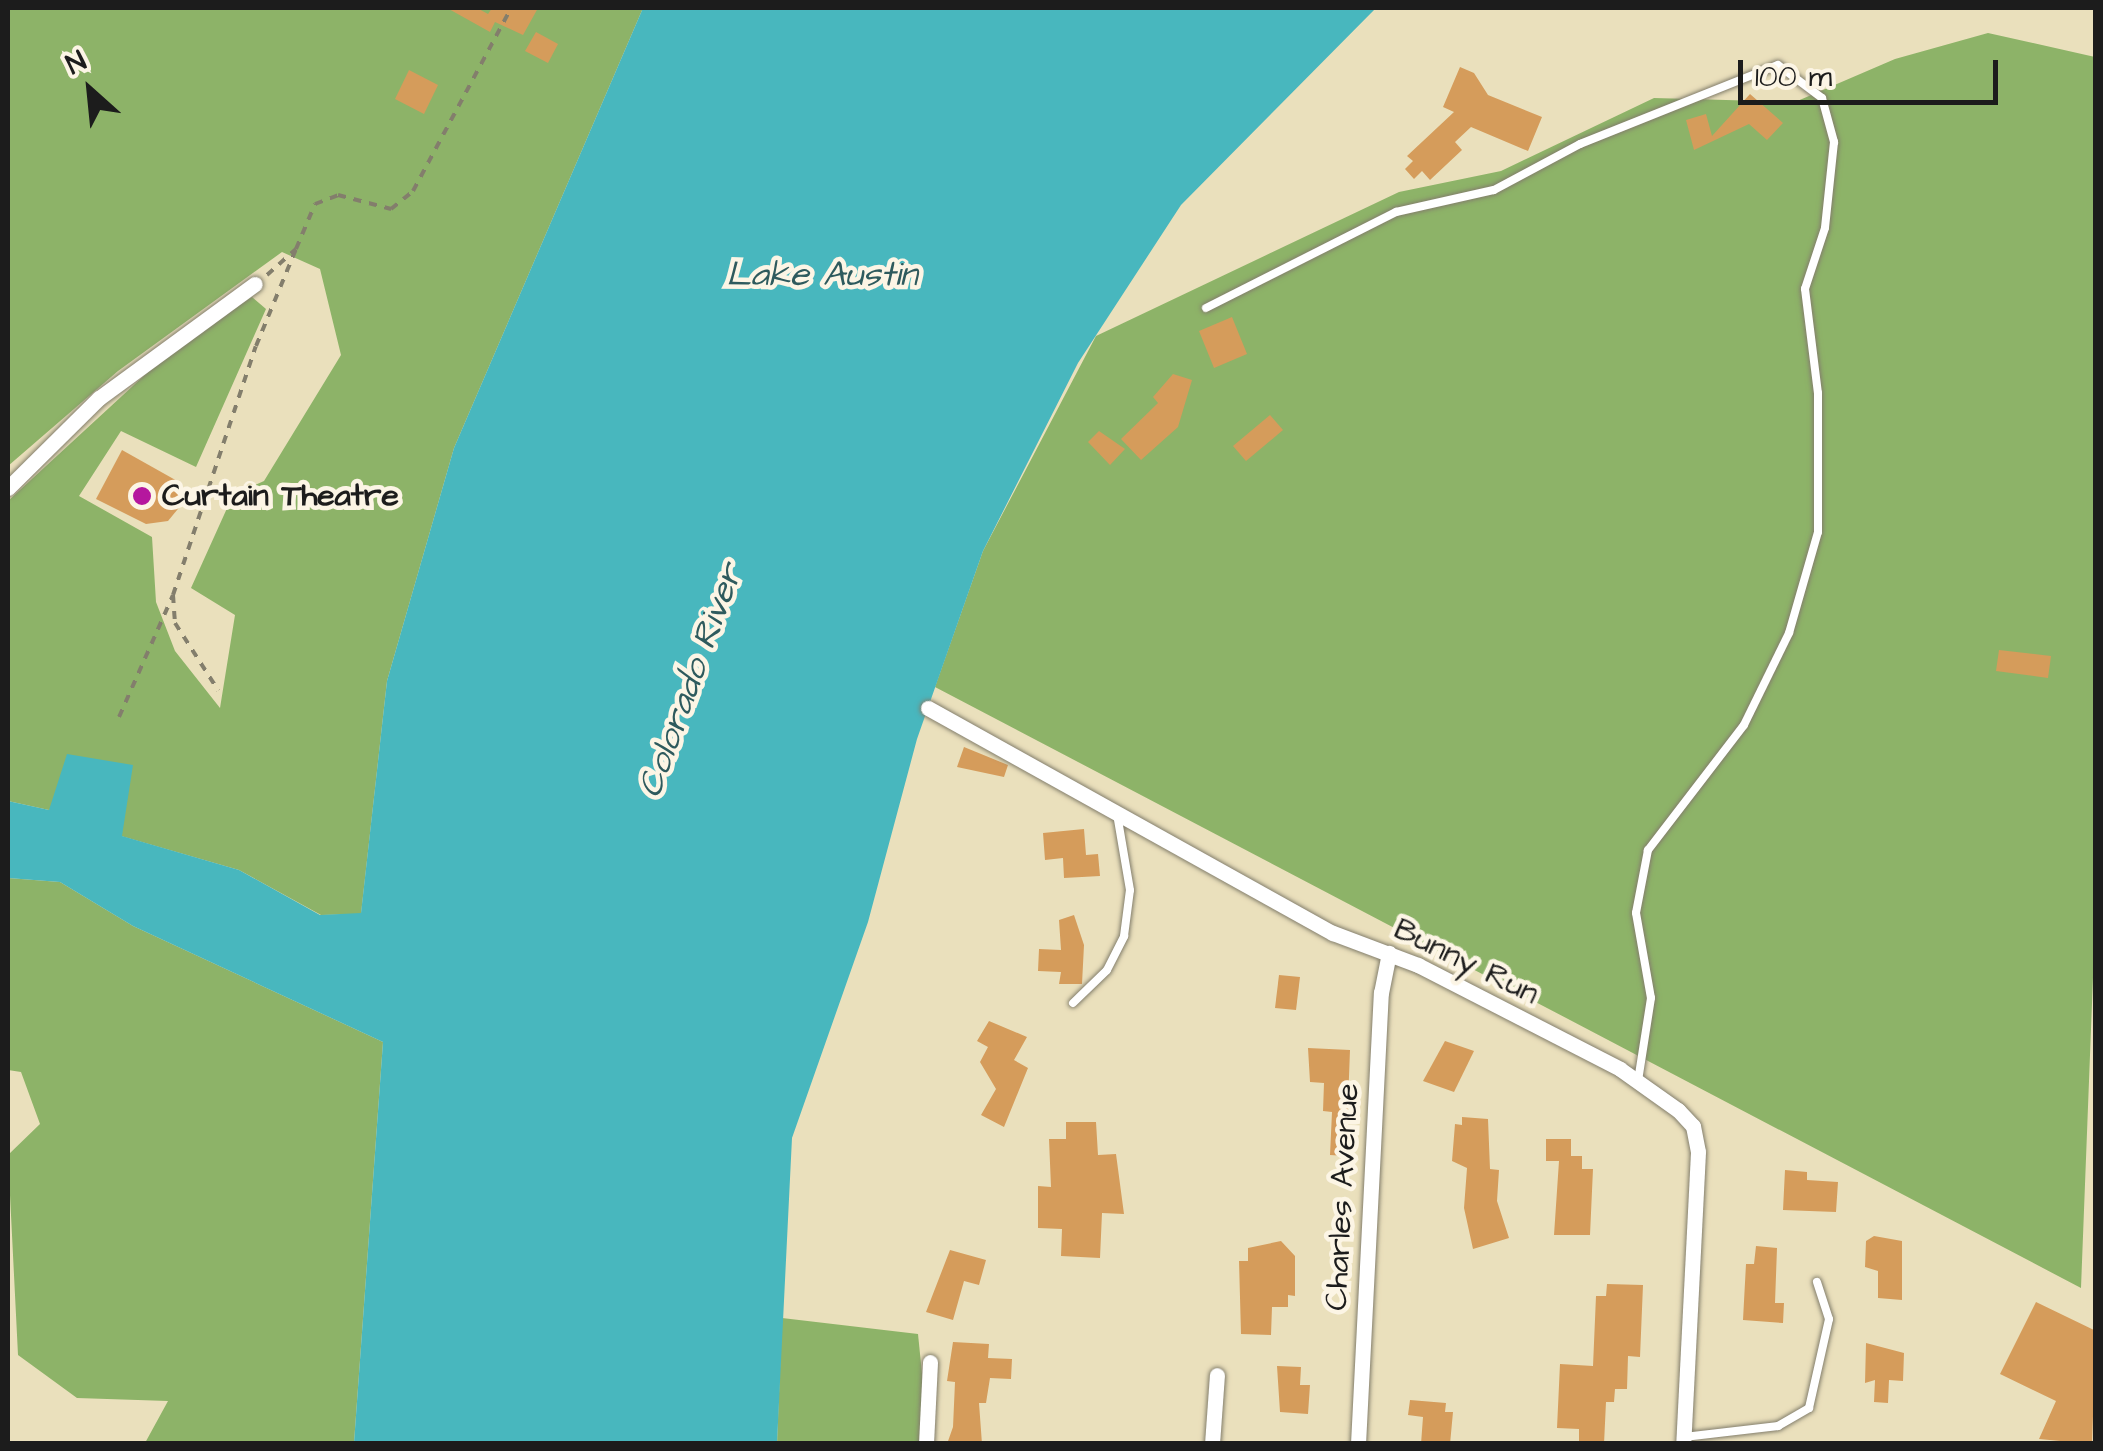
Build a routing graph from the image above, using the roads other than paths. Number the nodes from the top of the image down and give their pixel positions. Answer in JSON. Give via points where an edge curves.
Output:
{"nodes":[{"id":1,"x":255,"y":284,"type":"road end"},
{"id":2,"x":1206,"y":308,"type":"dead end"},
{"id":3,"x":8,"y":488,"type":"edge"},
{"id":4,"x":928,"y":708,"type":"dead end"},
{"id":5,"x":1117,"y":814,"type":"junction"},
{"id":6,"x":1390,"y":953,"type":"junction"},
{"id":7,"x":1073,"y":1003,"type":"dead end"},
{"id":8,"x":1638,"y":1081,"type":"junction"},
{"id":9,"x":1817,"y":1282,"type":"dead end"},
{"id":10,"x":930,"y":1362,"type":"dead end"},
{"id":11,"x":1217,"y":1375,"type":"dead end"},
{"id":12,"x":1684,"y":1440,"type":"edge"},
{"id":13,"x":926,"y":1444,"type":"edge"},
{"id":14,"x":1212,"y":1444,"type":"edge"},
{"id":15,"x":1358,"y":1444,"type":"edge"}],
"edges":[{"from":1,"to":3,"type":"street","via":[[99,398]]},
{"from":2,"to":8,"type":"lane","via":[[1396,212],[1494,190],[1580,144],[1778,65],[1822,98],[1834,142],[1825,228],[1806,289],[1818,393],[1818,532],[1788,633],[1744,725],[1648,850],[1636,913],[1651,998]]},
{"from":4,"to":5,"type":"street","name":"Bunny Run"},
{"from":5,"to":6,"type":"street","name":"Bunny Run","via":[[1333,933]]},
{"from":5,"to":7,"type":"lane","via":[[1130,890],[1124,936],[1108,970]]},
{"from":6,"to":8,"type":"street","name":"Bunny Run"},
{"from":6,"to":15,"type":"street","name":"Charles Avenue","via":[[1382,994]]},
{"from":8,"to":12,"type":"street","name":"Bunny Run","via":[[1694,1126],[1698,1152]]},
{"from":9,"to":12,"type":"lane","via":[[1829,1319],[1809,1408],[1778,1426]]},
{"from":10,"to":13,"type":"street"},
{"from":11,"to":14,"type":"street"}]}
